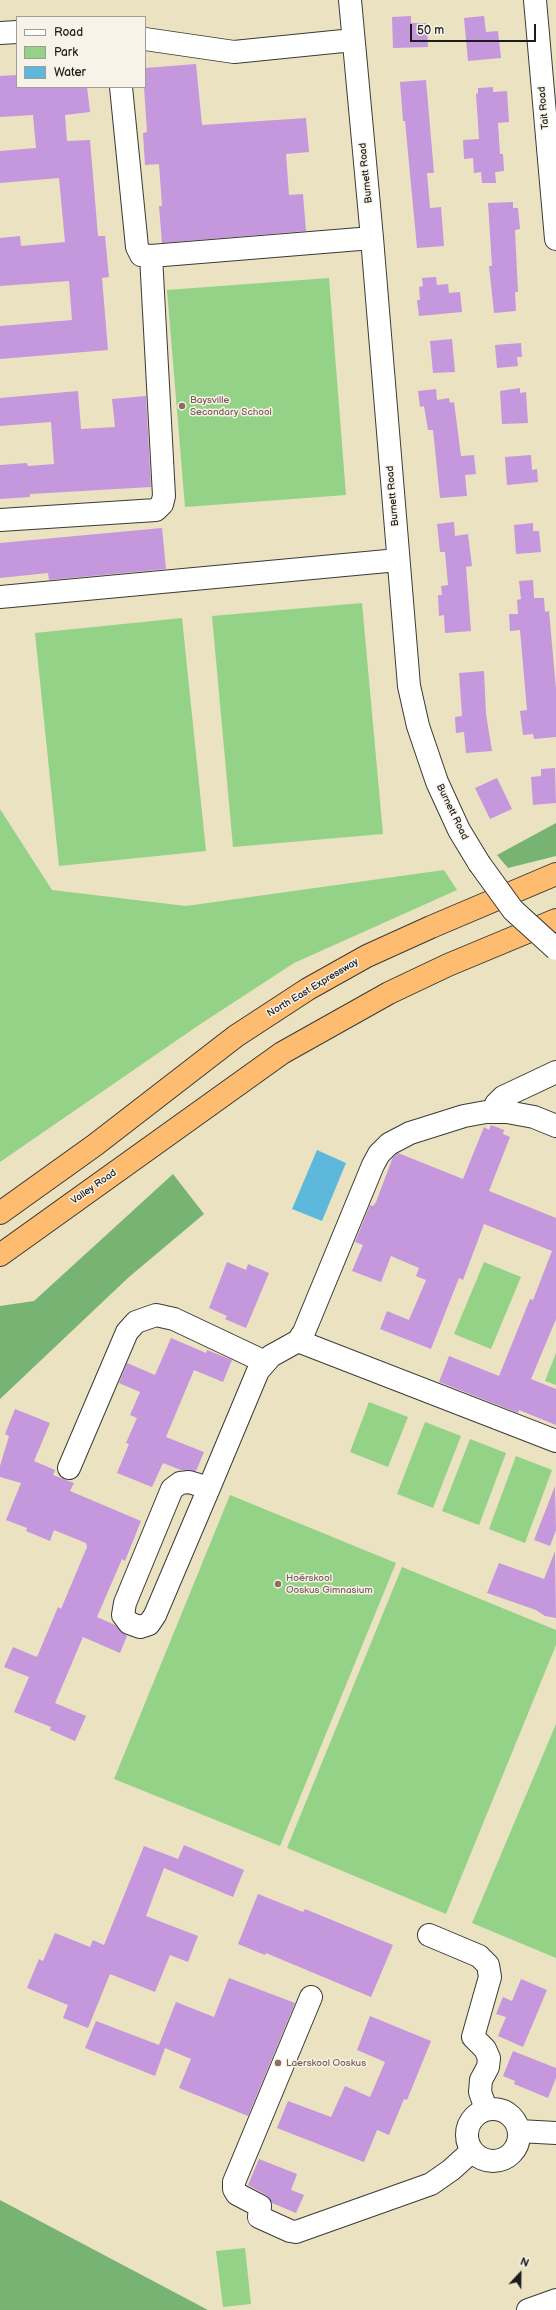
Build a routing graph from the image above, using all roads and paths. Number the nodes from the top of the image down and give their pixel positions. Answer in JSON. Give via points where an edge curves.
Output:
{"nodes":[{"id":1,"x":350,"y":0,"type":"edge"},
{"id":2,"x":534,"y":0,"type":"edge"},
{"id":3,"x":16,"y":32,"type":"edge"},
{"id":4,"x":0,"y":33,"type":"edge"},
{"id":5,"x":146,"y":39,"type":"edge"},
{"id":6,"x":353,"y":40,"type":"junction"},
{"id":7,"x":121,"y":88,"type":"edge"},
{"id":8,"x":372,"y":238,"type":"junction"},
{"id":9,"x":556,"y":240,"type":"edge"},
{"id":10,"x":151,"y":256,"type":"junction"},
{"id":11,"x":0,"y":520,"type":"edge"},
{"id":12,"x":398,"y":560,"type":"junction"},
{"id":13,"x":0,"y":597,"type":"edge"},
{"id":14,"x":556,"y":874,"type":"edge"},
{"id":15,"x":556,"y":920,"type":"edge"},
{"id":16,"x":556,"y":949,"type":"edge"},
{"id":17,"x":556,"y":1072,"type":"edge"},
{"id":18,"x":493,"y":1112,"type":"junction"},
{"id":19,"x":556,"y":1126,"type":"edge"},
{"id":20,"x":0,"y":1212,"type":"edge"},
{"id":21,"x":0,"y":1255,"type":"edge"},
{"id":22,"x":298,"y":1341,"type":"junction"},
{"id":23,"x":264,"y":1362,"type":"junction"},
{"id":24,"x":556,"y":1441,"type":"edge"},
{"id":25,"x":69,"y":1468,"type":"dead end"},
{"id":26,"x":209,"y":1488,"type":"junction"},
{"id":27,"x":149,"y":1545,"type":"junction"},
{"id":28,"x":180,"y":1558,"type":"junction"},
{"id":29,"x":429,"y":1935,"type":"dead end"},
{"id":30,"x":312,"y":1996,"type":"dead end"},
{"id":31,"x":486,"y":2109,"type":"junction"},
{"id":32,"x":518,"y":2131,"type":"junction"},
{"id":33,"x":556,"y":2133,"type":"edge"},
{"id":34,"x":472,"y":2151,"type":"junction"},
{"id":35,"x":556,"y":2300,"type":"edge"},
{"id":36,"x":528,"y":2310,"type":"edge"}],
"edges":[{"from":1,"to":6,"type":"street","name":"Burnett Road"},
{"from":2,"to":9,"type":"street","name":"Tait Road"},
{"from":3,"to":4,"type":"street"},
{"from":5,"to":6,"type":"street","via":[[234,52]]},
{"from":6,"to":8,"type":"street","name":"Burnett Road"},
{"from":7,"to":10,"type":"street","via":[[136,247],[141,255]]},
{"from":8,"to":10,"type":"street"},
{"from":8,"to":12,"type":"street","name":"Burnett Road"},
{"from":10,"to":11,"type":"street","via":[[164,496],[162,504],[156,510]]},
{"from":12,"to":13,"type":"street"},
{"from":12,"to":16,"type":"street","name":"Burnett Road","bridge":true,"via":[[409,686],[418,726],[437,782],[459,830],[495,888],[513,910]]},
{"from":14,"to":20,"type":"highway","name":"North East Expressway","via":[[367,956],[308,989],[236,1036],[95,1145]]},
{"from":15,"to":21,"type":"highway","name":"Valley Road","via":[[448,965],[389,993],[282,1053]]},
{"from":17,"to":18,"type":"street","via":[[503,1097]]},
{"from":18,"to":19,"type":"street","via":[[534,1117]]},
{"from":18,"to":22,"type":"street","via":[[464,1116],[410,1133],[389,1144],[379,1154],[372,1165]]},
{"from":22,"to":23,"type":"street"},
{"from":22,"to":24,"type":"street"},
{"from":23,"to":25,"type":"street","via":[[174,1319],[156,1315],[136,1322],[126,1332]]},
{"from":23,"to":26,"type":"street"},
{"from":26,"to":27,"type":"street","via":[[189,1482],[180,1483],[172,1489]]},
{"from":26,"to":28,"type":"street"},
{"from":27,"to":28,"type":"street"},
{"from":27,"to":28,"type":"street","via":[[125,1603],[123,1615],[129,1623],[140,1627],[149,1624]]},
{"from":29,"to":31,"type":"street","via":[[479,1956],[488,1965],[490,1977],[472,2037],[489,2058],[488,2067],[481,2080],[480,2092]]},
{"from":30,"to":34,"type":"street","via":[[234,2182],[234,2189],[238,2194],[260,2206],[259,2217],[296,2232],[431,2184]]},
{"from":31,"to":32,"type":"street","via":[[503,2111],[516,2123]]},
{"from":31,"to":34,"type":"street","via":[[471,2119],[467,2127],[468,2144]]},
{"from":32,"to":33,"type":"street"},
{"from":32,"to":34,"type":"street","via":[[515,2148],[503,2159],[487,2160]]},
{"from":35,"to":36,"type":"street"}]}
